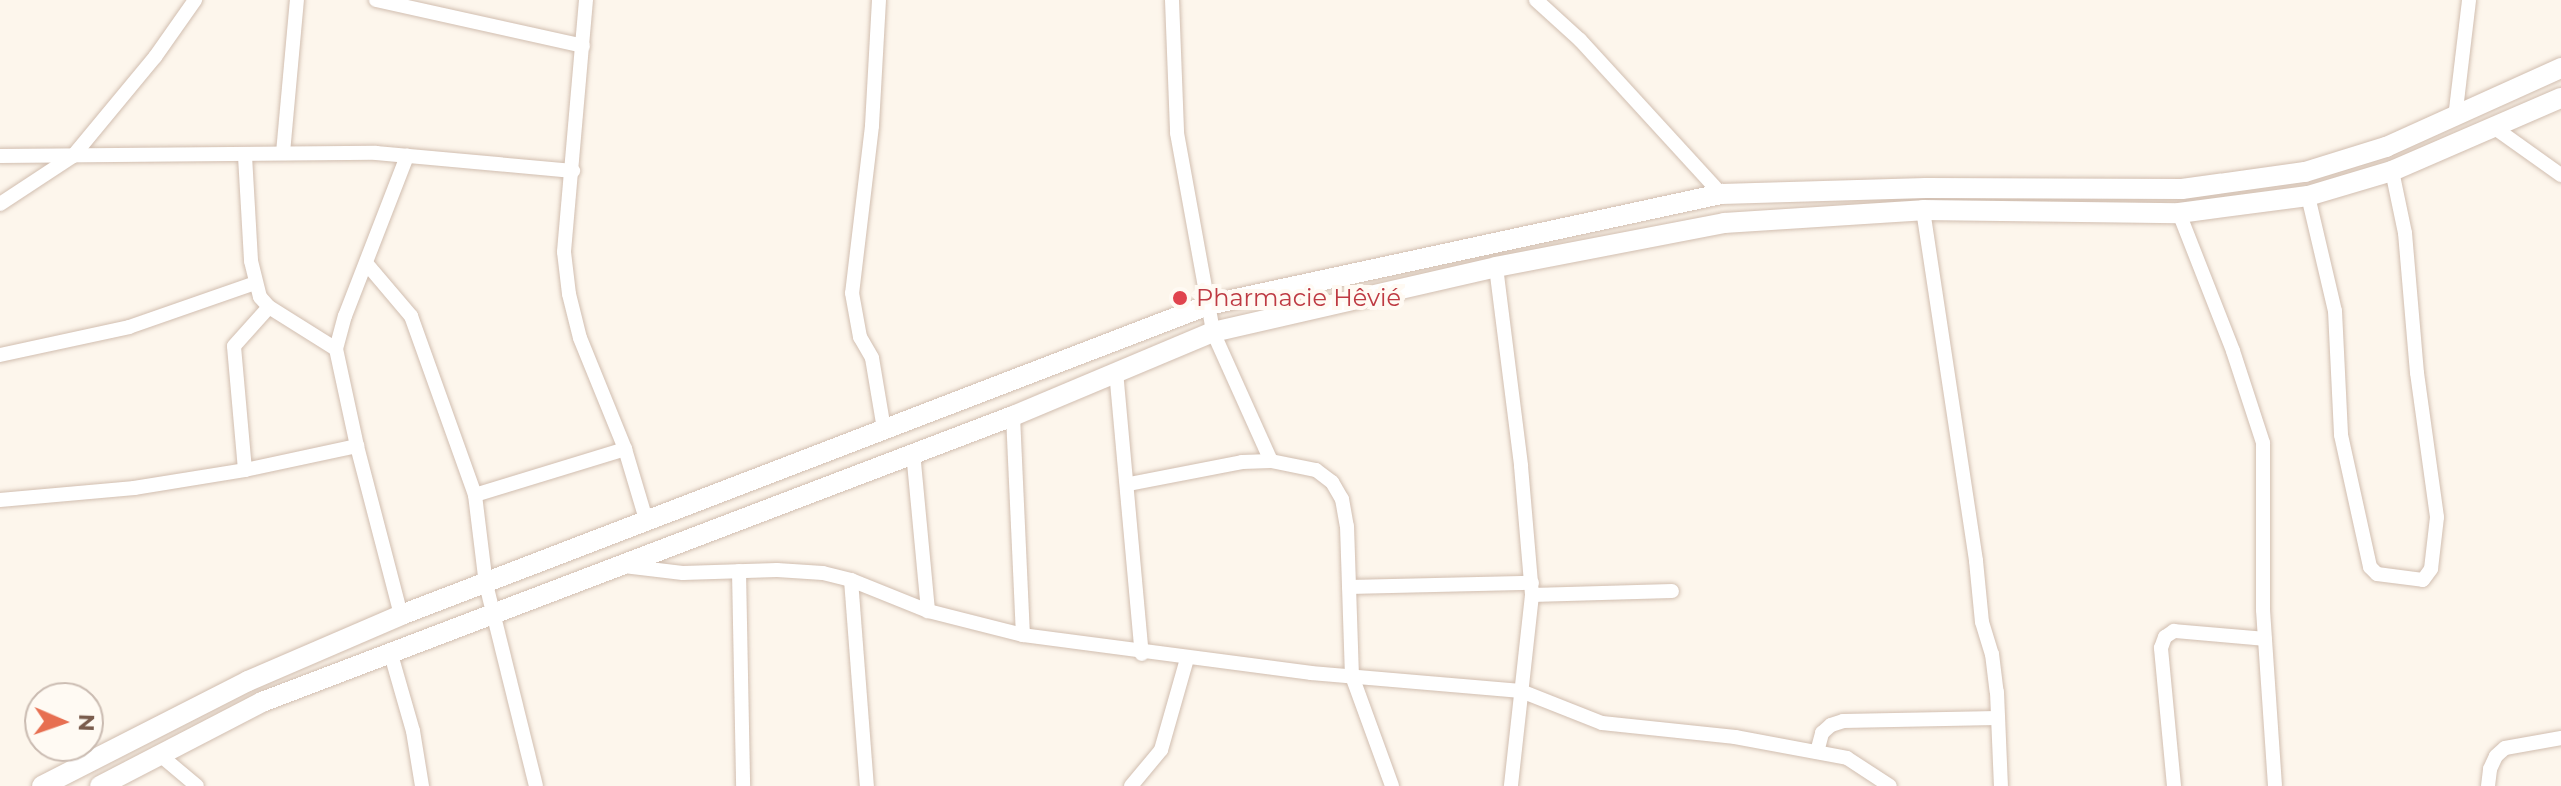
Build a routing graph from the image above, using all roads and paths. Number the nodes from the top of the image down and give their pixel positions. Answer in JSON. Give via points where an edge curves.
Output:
{"nodes":[{"id":1,"x":297,"y":0,"type":"edge"},
{"id":2,"x":376,"y":0,"type":"edge"},
{"id":3,"x":586,"y":0,"type":"edge"},
{"id":4,"x":879,"y":0,"type":"edge"},
{"id":5,"x":1172,"y":0,"type":"edge"},
{"id":6,"x":1536,"y":0,"type":"edge"},
{"id":7,"x":2469,"y":0,"type":"edge"},
{"id":8,"x":190,"y":1,"type":"edge"},
{"id":9,"x":583,"y":46,"type":"junction"},
{"id":10,"x":2561,"y":68,"type":"edge"},
{"id":11,"x":2561,"y":98,"type":"edge"},
{"id":12,"x":2455,"y":118,"type":"junction"},
{"id":13,"x":2495,"y":128,"type":"junction"},
{"id":14,"x":283,"y":153,"type":"junction"},
{"id":15,"x":0,"y":156,"type":"edge"},
{"id":16,"x":73,"y":156,"type":"junction"},
{"id":17,"x":245,"y":156,"type":"junction"},
{"id":18,"x":407,"y":156,"type":"junction"},
{"id":19,"x":573,"y":171,"type":"junction"},
{"id":20,"x":2392,"y":171,"type":"junction"},
{"id":21,"x":2561,"y":175,"type":"edge"},
{"id":22,"x":1721,"y":194,"type":"junction"},
{"id":23,"x":2308,"y":196,"type":"junction"},
{"id":24,"x":0,"y":204,"type":"edge"},
{"id":25,"x":1923,"y":210,"type":"junction"},
{"id":26,"x":2179,"y":213,"type":"junction"},
{"id":27,"x":366,"y":263,"type":"junction"},
{"id":28,"x":1496,"y":267,"type":"junction"},
{"id":29,"x":255,"y":283,"type":"junction"},
{"id":30,"x":1208,"y":305,"type":"junction"},
{"id":31,"x":269,"y":307,"type":"junction"},
{"id":32,"x":1213,"y":332,"type":"junction"},
{"id":33,"x":336,"y":349,"type":"junction"},
{"id":34,"x":0,"y":355,"type":"edge"},
{"id":35,"x":1116,"y":371,"type":"junction"},
{"id":36,"x":1013,"y":416,"type":"junction"},
{"id":37,"x":884,"y":429,"type":"junction"},
{"id":38,"x":357,"y":446,"type":"junction"},
{"id":39,"x":625,"y":449,"type":"junction"},
{"id":40,"x":913,"y":452,"type":"junction"},
{"id":41,"x":1271,"y":461,"type":"junction"},
{"id":42,"x":245,"y":470,"type":"junction"},
{"id":43,"x":1129,"y":484,"type":"junction"},
{"id":44,"x":475,"y":495,"type":"junction"},
{"id":45,"x":0,"y":500,"type":"edge"},
{"id":46,"x":647,"y":523,"type":"junction"},
{"id":47,"x":620,"y":566,"type":"junction"},
{"id":48,"x":739,"y":571,"type":"junction"},
{"id":49,"x":851,"y":580,"type":"junction"},
{"id":50,"x":486,"y":584,"type":"junction"},
{"id":51,"x":1349,"y":587,"type":"junction"},
{"id":52,"x":1532,"y":589,"type":"junction"},
{"id":53,"x":1672,"y":591,"type":"dead end"},
{"id":54,"x":928,"y":611,"type":"junction"},
{"id":55,"x":494,"y":613,"type":"junction"},
{"id":56,"x":401,"y":615,"type":"junction"},
{"id":57,"x":1023,"y":635,"type":"junction"},
{"id":58,"x":2265,"y":639,"type":"junction"},
{"id":59,"x":390,"y":651,"type":"junction"},
{"id":60,"x":1142,"y":654,"type":"junction"},
{"id":61,"x":1187,"y":659,"type":"junction"},
{"id":62,"x":1352,"y":676,"type":"junction"},
{"id":63,"x":1521,"y":691,"type":"junction"},
{"id":64,"x":1997,"y":718,"type":"junction"},
{"id":65,"x":2561,"y":738,"type":"edge"},
{"id":66,"x":1817,"y":752,"type":"junction"},
{"id":67,"x":160,"y":755,"type":"junction"},
{"id":68,"x":42,"y":786,"type":"edge"},
{"id":69,"x":100,"y":786,"type":"edge"},
{"id":70,"x":197,"y":786,"type":"edge"},
{"id":71,"x":422,"y":786,"type":"edge"},
{"id":72,"x":536,"y":786,"type":"edge"},
{"id":73,"x":743,"y":786,"type":"edge"},
{"id":74,"x":867,"y":786,"type":"edge"},
{"id":75,"x":1131,"y":786,"type":"edge"},
{"id":76,"x":1392,"y":786,"type":"edge"},
{"id":77,"x":1511,"y":786,"type":"edge"},
{"id":78,"x":1890,"y":786,"type":"edge"},
{"id":79,"x":2001,"y":786,"type":"edge"},
{"id":80,"x":2174,"y":786,"type":"edge"},
{"id":81,"x":2275,"y":786,"type":"edge"},
{"id":82,"x":2488,"y":786,"type":"edge"}],
"edges":[{"from":1,"to":14,"type":"street"},
{"from":2,"to":9,"type":"street"},
{"from":3,"to":9,"type":"street"},
{"from":4,"to":37,"type":"street","via":[[872,126],[852,293],[860,337],[872,358]]},
{"from":5,"to":30,"type":"street","via":[[1177,133]]},
{"from":6,"to":22,"type":"street","via":[[1580,40]]},
{"from":7,"to":12,"type":"street"},
{"from":8,"to":16,"type":"street","via":[[155,57]]},
{"from":9,"to":19,"type":"street"},
{"from":10,"to":12,"type":"street"},
{"from":11,"to":13,"type":"street"},
{"from":12,"to":22,"type":"street","via":[[2305,172],[2182,189]]},
{"from":13,"to":20,"type":"street"},
{"from":13,"to":21,"type":"street"},
{"from":14,"to":17,"type":"street"},
{"from":14,"to":18,"type":"street"},
{"from":15,"to":16,"type":"street"},
{"from":16,"to":17,"type":"street"},
{"from":16,"to":24,"type":"street"},
{"from":17,"to":29,"type":"street"},
{"from":18,"to":19,"type":"street"},
{"from":18,"to":27,"type":"street"},
{"from":19,"to":39,"type":"street","via":[[564,252],[569,294],[580,338]]},
{"from":20,"to":23,"type":"street"},
{"from":20,"to":23,"type":"street","via":[[2405,233],[2437,517],[2431,569],[2423,580],[2377,574],[2370,567],[2341,435],[2335,311]]},
{"from":22,"to":30,"type":"street"},
{"from":23,"to":26,"type":"street"},
{"from":25,"to":26,"type":"street"},
{"from":25,"to":28,"type":"street","via":[[1724,223]]},
{"from":25,"to":64,"type":"street","via":[[1982,622],[1992,654]]},
{"from":26,"to":58,"type":"street","via":[[2263,443]]},
{"from":27,"to":33,"type":"street"},
{"from":27,"to":44,"type":"street","via":[[411,316]]},
{"from":28,"to":32,"type":"street"},
{"from":28,"to":52,"type":"street"},
{"from":29,"to":31,"type":"street"},
{"from":29,"to":34,"type":"street","via":[[129,327]]},
{"from":30,"to":32,"type":"street"},
{"from":30,"to":37,"type":"street"},
{"from":31,"to":33,"type":"street"},
{"from":31,"to":42,"type":"street","via":[[234,346]]},
{"from":32,"to":35,"type":"street"},
{"from":32,"to":41,"type":"street"},
{"from":33,"to":38,"type":"street"},
{"from":35,"to":36,"type":"street"},
{"from":35,"to":43,"type":"street"},
{"from":36,"to":40,"type":"street"},
{"from":36,"to":57,"type":"street"},
{"from":37,"to":46,"type":"street"},
{"from":38,"to":42,"type":"street"},
{"from":38,"to":56,"type":"street"},
{"from":39,"to":44,"type":"street"},
{"from":39,"to":46,"type":"street"},
{"from":40,"to":47,"type":"street"},
{"from":40,"to":54,"type":"street"},
{"from":41,"to":43,"type":"street"},
{"from":41,"to":51,"type":"street","via":[[1316,470],[1332,482],[1342,499]]},
{"from":42,"to":45,"type":"street","via":[[134,488]]},
{"from":43,"to":60,"type":"street"},
{"from":44,"to":50,"type":"street"},
{"from":46,"to":50,"type":"street"},
{"from":47,"to":48,"type":"street","via":[[683,573]]},
{"from":47,"to":55,"type":"street"},
{"from":48,"to":49,"type":"street","via":[[799,571]]},
{"from":48,"to":73,"type":"street"},
{"from":49,"to":54,"type":"street"},
{"from":49,"to":74,"type":"street"},
{"from":50,"to":55,"type":"street"},
{"from":50,"to":56,"type":"street"},
{"from":51,"to":52,"type":"street"},
{"from":51,"to":62,"type":"street"},
{"from":52,"to":53,"type":"street"},
{"from":52,"to":63,"type":"street"},
{"from":54,"to":57,"type":"street"},
{"from":55,"to":59,"type":"street"},
{"from":55,"to":72,"type":"street"},
{"from":56,"to":68,"type":"street","via":[[248,681]]},
{"from":57,"to":60,"type":"street"},
{"from":58,"to":80,"type":"street","via":[[2174,631],[2165,637],[2161,648]]},
{"from":58,"to":81,"type":"street"},
{"from":59,"to":67,"type":"street","via":[[262,702]]},
{"from":59,"to":71,"type":"street"},
{"from":60,"to":61,"type":"street"},
{"from":61,"to":62,"type":"street"},
{"from":61,"to":75,"type":"street","via":[[1161,750]]},
{"from":62,"to":63,"type":"street"},
{"from":62,"to":76,"type":"street"},
{"from":63,"to":66,"type":"street","via":[[1602,723]]},
{"from":63,"to":77,"type":"street"},
{"from":64,"to":66,"type":"street","via":[[1843,721],[1822,733]]},
{"from":64,"to":79,"type":"street"},
{"from":65,"to":82,"type":"street","via":[[2505,748],[2490,769]]},
{"from":66,"to":78,"type":"street","via":[[1860,764]]},
{"from":67,"to":69,"type":"street"},
{"from":67,"to":70,"type":"street"}]}
